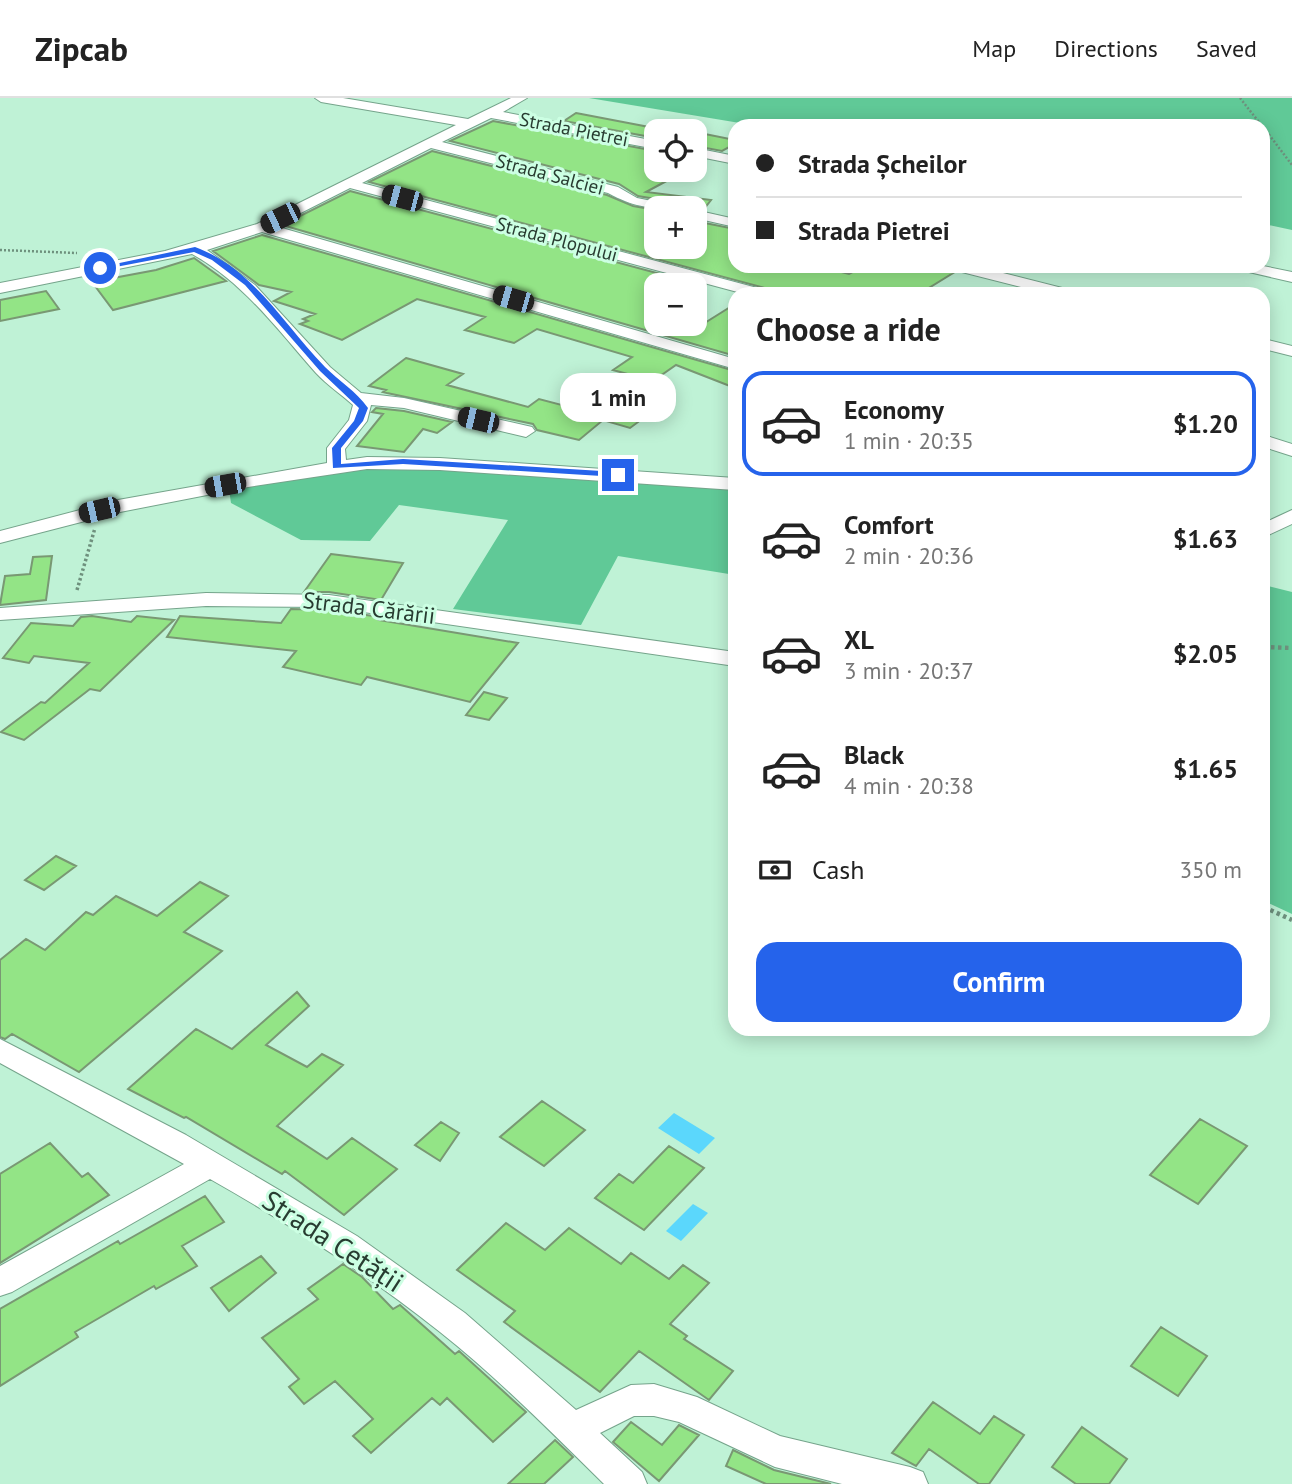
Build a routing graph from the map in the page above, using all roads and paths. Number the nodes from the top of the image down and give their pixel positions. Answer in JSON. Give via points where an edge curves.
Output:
{"nodes":[{"id":1,"x":321,"y":98,"type":"edge"},
{"id":2,"x":522,"y":98,"type":"edge"},
{"id":3,"x":1240,"y":98,"type":"edge"},
{"id":4,"x":492,"y":114,"type":"junction"},
{"id":5,"x":1257,"y":119,"type":"edge"},
{"id":6,"x":473,"y":124,"type":"junction"},
{"id":7,"x":1270,"y":136,"type":"edge"},
{"id":8,"x":644,"y":143,"type":"edge"},
{"id":9,"x":432,"y":144,"type":"junction"},
{"id":10,"x":707,"y":154,"type":"edge"},
{"id":11,"x":728,"y":159,"type":"edge"},
{"id":12,"x":1292,"y":165,"type":"edge"},
{"id":13,"x":350,"y":184,"type":"junction"},
{"id":14,"x":644,"y":203,"type":"edge"},
{"id":15,"x":707,"y":217,"type":"edge"},
{"id":16,"x":728,"y":221,"type":"edge"},
{"id":17,"x":262,"y":227,"type":"junction"},
{"id":18,"x":195,"y":249,"type":"junction"},
{"id":19,"x":0,"y":250,"type":"edge"},
{"id":20,"x":129,"y":262,"type":"junction"},
{"id":21,"x":1270,"y":272,"type":"edge"},
{"id":22,"x":984,"y":273,"type":"edge"},
{"id":23,"x":1292,"y":277,"type":"edge"},
{"id":24,"x":737,"y":287,"type":"edge"},
{"id":25,"x":1040,"y":287,"type":"edge"},
{"id":26,"x":0,"y":288,"type":"edge"},
{"id":27,"x":1270,"y":346,"type":"edge"},
{"id":28,"x":1292,"y":351,"type":"edge"},
{"id":29,"x":728,"y":362,"type":"edge"},
{"id":30,"x":357,"y":398,"type":"junction"},
{"id":31,"x":526,"y":431,"type":"dead end"},
{"id":32,"x":1270,"y":443,"type":"edge"},
{"id":33,"x":1292,"y":450,"type":"edge"},
{"id":34,"x":337,"y":467,"type":"junction"},
{"id":35,"x":728,"y":484,"type":"edge"},
{"id":36,"x":81,"y":514,"type":"junction"},
{"id":37,"x":1292,"y":516,"type":"edge"},
{"id":38,"x":1270,"y":527,"type":"edge"},
{"id":39,"x":0,"y":537,"type":"edge"},
{"id":40,"x":72,"y":608,"type":"junction"},
{"id":41,"x":0,"y":614,"type":"edge"},
{"id":42,"x":1270,"y":647,"type":"edge"},
{"id":43,"x":1292,"y":648,"type":"edge"},
{"id":44,"x":728,"y":658,"type":"edge"},
{"id":45,"x":1270,"y":910,"type":"edge"},
{"id":46,"x":1292,"y":920,"type":"edge"},
{"id":47,"x":0,"y":1050,"type":"edge"},
{"id":48,"x":210,"y":1164,"type":"junction"},
{"id":49,"x":0,"y":1282,"type":"edge"},
{"id":50,"x":572,"y":1429,"type":"junction"},
{"id":51,"x":629,"y":1484,"type":"edge"},
{"id":52,"x":910,"y":1484,"type":"edge"}],
"edges":[{"from":1,"to":6,"type":"street"},
{"from":2,"to":4,"type":"street"},
{"from":3,"to":5,"type":"path"},
{"from":4,"to":6,"type":"street"},
{"from":4,"to":8,"type":"street","name":"Strada Pietrei"},
{"from":6,"to":9,"type":"street"},
{"from":7,"to":12,"type":"path"},
{"from":9,"to":13,"type":"street"},
{"from":9,"to":14,"type":"street","name":"Strada Salciei","via":[[613,190]]},
{"from":10,"to":11,"type":"street"},
{"from":13,"to":17,"type":"street"},
{"from":13,"to":24,"type":"street","name":"Strada Plopului"},
{"from":15,"to":16,"type":"street"},
{"from":17,"to":18,"type":"street"},
{"from":17,"to":29,"type":"street"},
{"from":18,"to":20,"type":"street"},
{"from":18,"to":30,"type":"street","via":[[248,284],[323,369]]},
{"from":19,"to":20,"type":"path","via":[[100,253]]},
{"from":20,"to":26,"type":"street"},
{"from":21,"to":23,"type":"street"},
{"from":22,"to":25,"type":"street"},
{"from":27,"to":28,"type":"street"},
{"from":30,"to":31,"type":"street","via":[[404,403]]},
{"from":30,"to":34,"type":"street","via":[[362,414],[339,442]]},
{"from":32,"to":33,"type":"street"},
{"from":34,"to":35,"type":"street","via":[[403,462]]},
{"from":34,"to":36,"type":"street"},
{"from":36,"to":39,"type":"street"},
{"from":36,"to":40,"type":"path","via":[[95,526],[95,536]]},
{"from":37,"to":38,"type":"street"},
{"from":40,"to":41,"type":"street","name":"Strada Cărării"},
{"from":40,"to":44,"type":"street","name":"Strada Cărării","via":[[250,598],[329,601]]},
{"from":42,"to":43,"type":"path"},
{"from":45,"to":46,"type":"path"},
{"from":47,"to":48,"type":"street","name":"Strada Cetății"},
{"from":48,"to":49,"type":"street"},
{"from":48,"to":50,"type":"street","name":"Strada Cetății","via":[[391,1278],[454,1324]]},
{"from":50,"to":51,"type":"street","name":"Strada Cetății"},
{"from":50,"to":52,"type":"street","via":[[631,1401],[654,1400],[685,1408],[775,1451]]}]}
